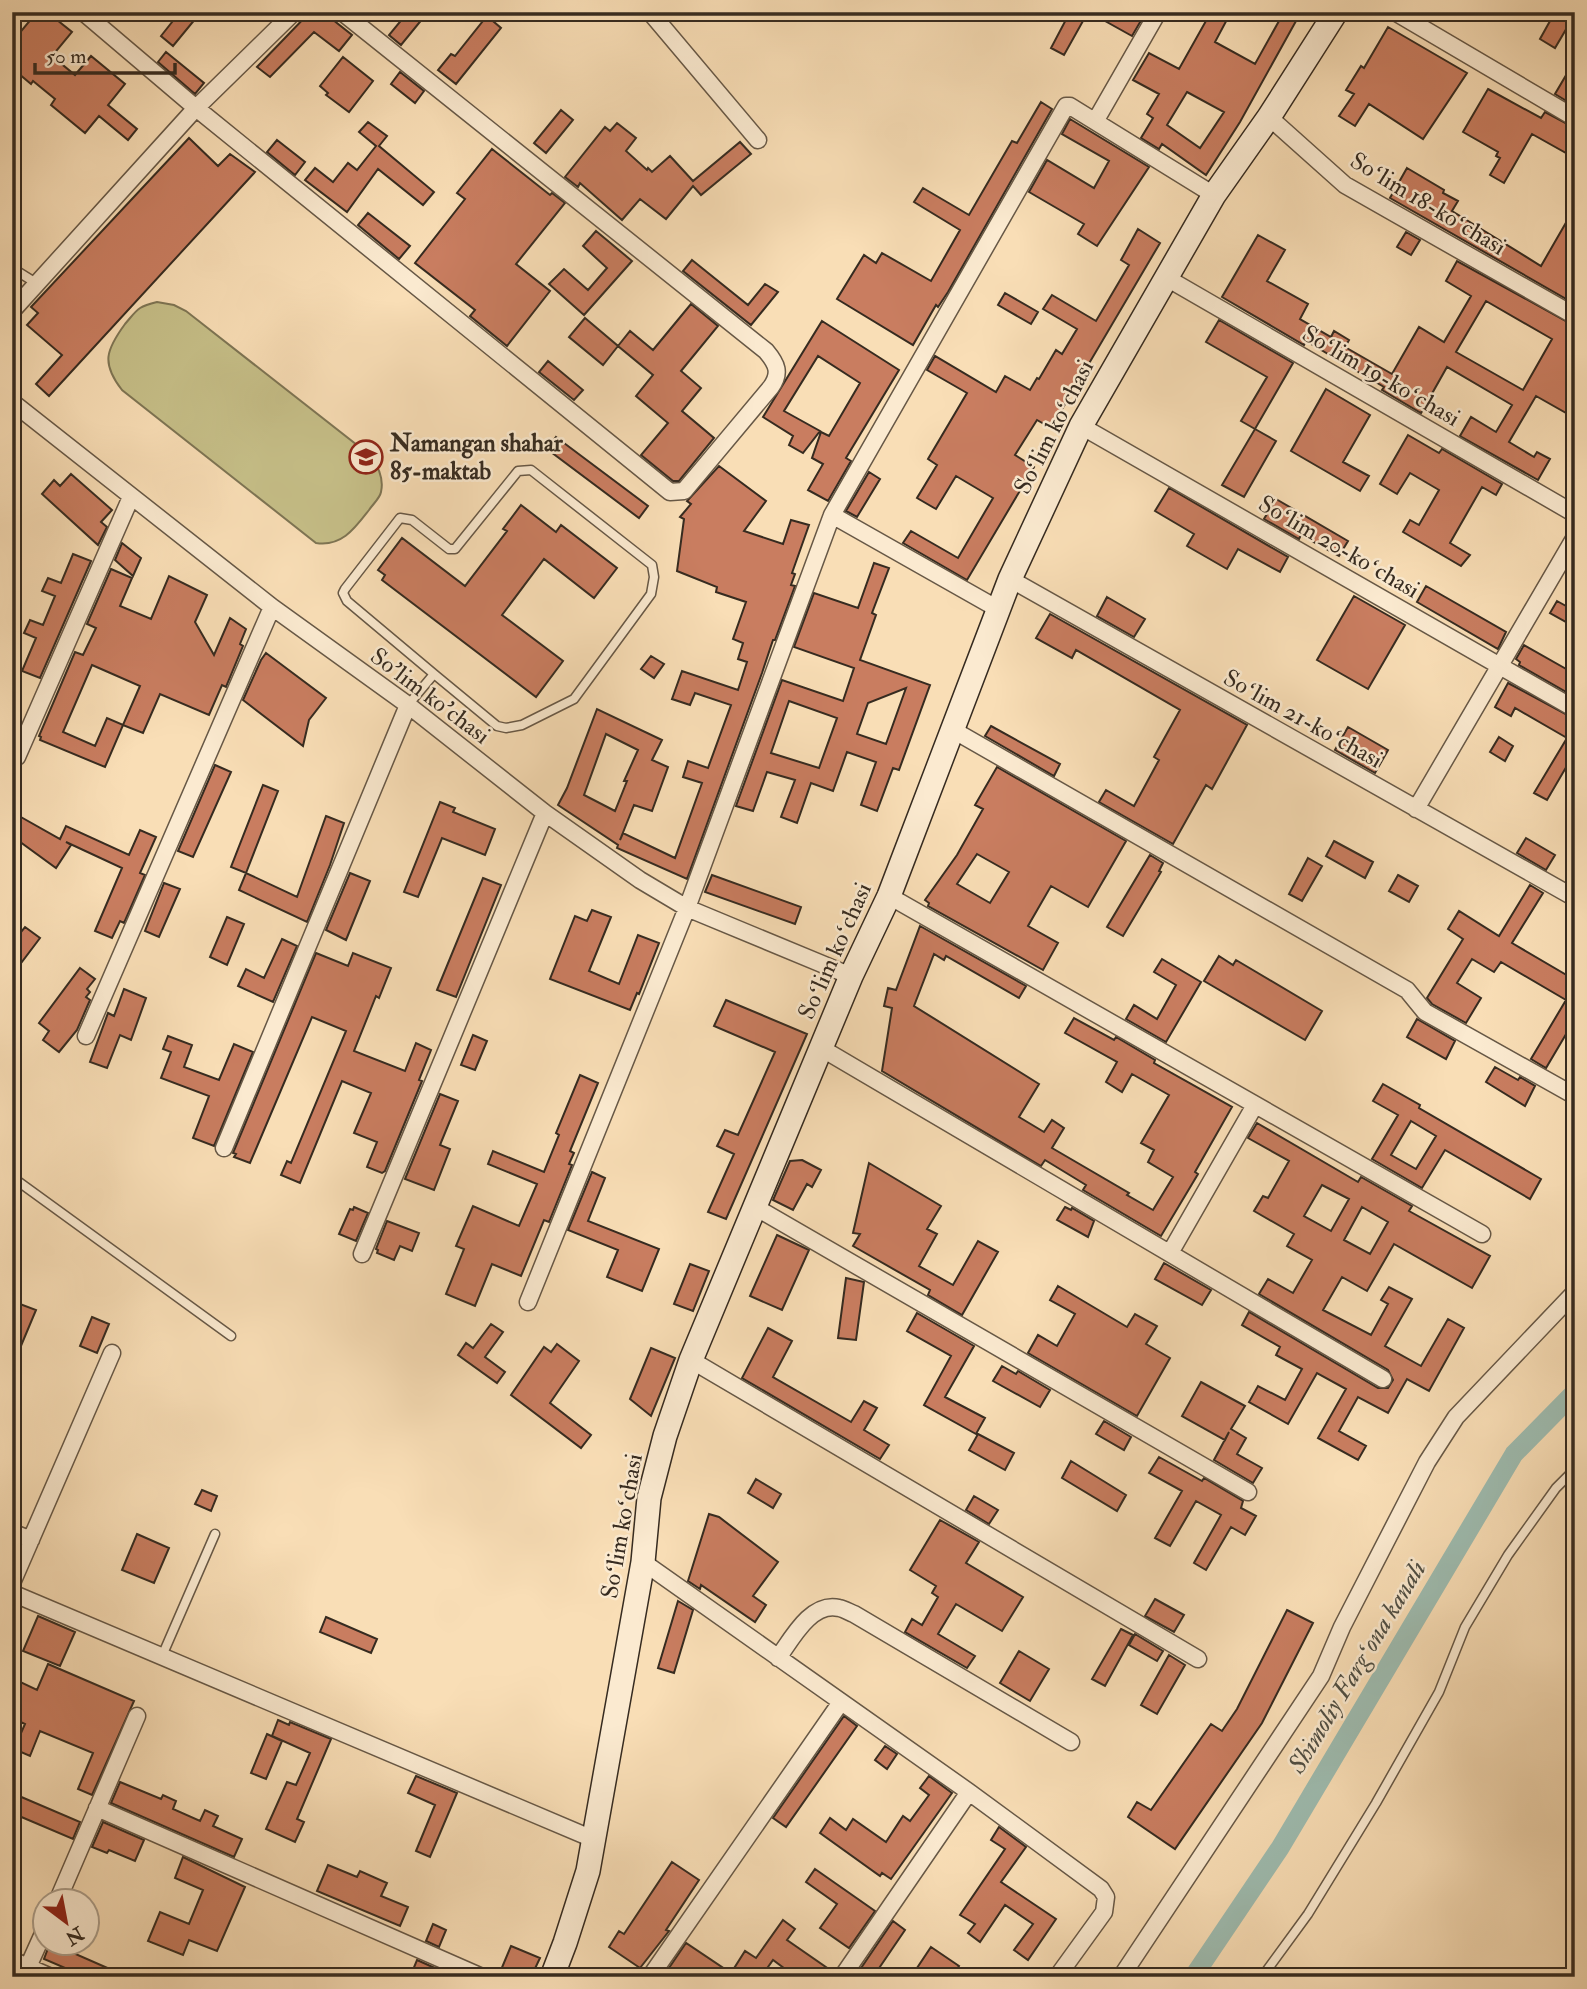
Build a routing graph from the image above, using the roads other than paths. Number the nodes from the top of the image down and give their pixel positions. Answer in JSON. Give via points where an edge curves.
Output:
{"nodes":[{"id":1,"x":83,"y":12,"type":"edge"},
{"id":2,"x":293,"y":12,"type":"edge"},
{"id":3,"x":342,"y":12,"type":"edge"},
{"id":4,"x":650,"y":12,"type":"edge"},
{"id":5,"x":1158,"y":12,"type":"edge"},
{"id":6,"x":1336,"y":12,"type":"edge"},
{"id":7,"x":1395,"y":12,"type":"edge"},
{"id":8,"x":196,"y":108,"type":"junction"},
{"id":9,"x":1269,"y":117,"type":"junction"},
{"id":10,"x":1575,"y":118,"type":"edge"},
{"id":11,"x":1096,"y":120,"type":"junction"},
{"id":12,"x":758,"y":140,"type":"dead end"},
{"id":13,"x":1214,"y":195,"type":"junction"},
{"id":14,"x":12,"y":268,"type":"edge"},
{"id":15,"x":1165,"y":277,"type":"junction"},
{"id":16,"x":36,"y":284,"type":"junction"},
{"id":17,"x":12,"y":311,"type":"edge"},
{"id":18,"x":1575,"y":316,"type":"edge"},
{"id":19,"x":12,"y":402,"type":"edge"},
{"id":20,"x":1081,"y":426,"type":"junction"},
{"id":21,"x":131,"y":497,"type":"junction"},
{"id":22,"x":1575,"y":514,"type":"edge"},
{"id":23,"x":832,"y":515,"type":"junction"},
{"id":24,"x":1575,"y":537,"type":"edge"},
{"id":25,"x":1010,"y":579,"type":"junction"},
{"id":26,"x":272,"y":607,"type":"junction"},
{"id":27,"x":998,"y":608,"type":"junction"},
{"id":28,"x":1500,"y":665,"type":"junction"},
{"id":29,"x":435,"y":674,"type":"junction"},
{"id":30,"x":408,"y":705,"type":"junction"},
{"id":31,"x":1575,"y":709,"type":"edge"},
{"id":32,"x":953,"y":730,"type":"junction"},
{"id":33,"x":17,"y":757,"type":"dead end"},
{"id":34,"x":1416,"y":808,"type":"junction"},
{"id":35,"x":545,"y":813,"type":"junction"},
{"id":36,"x":889,"y":896,"type":"junction"},
{"id":37,"x":1575,"y":898,"type":"edge"},
{"id":38,"x":687,"y":908,"type":"junction"},
{"id":39,"x":851,"y":976,"type":"junction"},
{"id":40,"x":86,"y":1035,"type":"dead end"},
{"id":41,"x":821,"y":1048,"type":"junction"},
{"id":42,"x":1575,"y":1096,"type":"edge"},
{"id":43,"x":1255,"y":1105,"type":"junction"},
{"id":44,"x":224,"y":1148,"type":"dead end"},
{"id":45,"x":12,"y":1177,"type":"edge"},
{"id":46,"x":755,"y":1207,"type":"junction"},
{"id":47,"x":1482,"y":1234,"type":"dead end"},
{"id":48,"x":1170,"y":1253,"type":"junction"},
{"id":49,"x":362,"y":1254,"type":"dead end"},
{"id":50,"x":1575,"y":1292,"type":"edge"},
{"id":51,"x":528,"y":1302,"type":"dead end"},
{"id":52,"x":231,"y":1336,"type":"dead end"},
{"id":53,"x":112,"y":1353,"type":"dead end"},
{"id":54,"x":691,"y":1360,"type":"junction"},
{"id":55,"x":1384,"y":1378,"type":"dead end"},
{"id":56,"x":1575,"y":1469,"type":"edge"},
{"id":57,"x":1248,"y":1492,"type":"dead end"},
{"id":58,"x":12,"y":1532,"type":"edge"},
{"id":59,"x":215,"y":1534,"type":"dead end"},
{"id":60,"x":31,"y":1539,"type":"junction"},
{"id":61,"x":643,"y":1562,"type":"junction"},
{"id":62,"x":12,"y":1583,"type":"edge"},
{"id":63,"x":12,"y":1592,"type":"edge"},
{"id":64,"x":162,"y":1656,"type":"junction"},
{"id":65,"x":778,"y":1658,"type":"junction"},
{"id":66,"x":1198,"y":1659,"type":"dead end"},
{"id":67,"x":841,"y":1702,"type":"junction"},
{"id":68,"x":137,"y":1716,"type":"dead end"},
{"id":69,"x":1071,"y":1742,"type":"dead end"},
{"id":70,"x":969,"y":1792,"type":"junction"},
{"id":71,"x":97,"y":1808,"type":"junction"},
{"id":72,"x":593,"y":1839,"type":"junction"},
{"id":73,"x":63,"y":1888,"type":"edge"},
{"id":74,"x":32,"y":1958,"type":"edge"},
{"id":75,"x":12,"y":1960,"type":"edge"},
{"id":76,"x":28,"y":1967,"type":"junction"},
{"id":77,"x":51,"y":1977,"type":"edge"},
{"id":78,"x":482,"y":1977,"type":"edge"},
{"id":79,"x":552,"y":1977,"type":"edge"},
{"id":80,"x":650,"y":1977,"type":"edge"},
{"id":81,"x":842,"y":1977,"type":"edge"},
{"id":82,"x":1058,"y":1977,"type":"edge"},
{"id":83,"x":1121,"y":1977,"type":"edge"},
{"id":84,"x":1262,"y":1977,"type":"edge"}],
"edges":[{"from":1,"to":8,"type":"street"},
{"from":2,"to":8,"type":"street"},
{"from":3,"to":8,"type":"street","via":[[776,363],[771,387],[684,491],[670,492]]},
{"from":4,"to":12,"type":"street"},
{"from":5,"to":11,"type":"street"},
{"from":6,"to":9,"type":"street","name":"Soʻlim koʻchasi"},
{"from":7,"to":10,"type":"street"},
{"from":8,"to":16,"type":"street"},
{"from":9,"to":13,"type":"street","name":"Soʻlim koʻchasi"},
{"from":9,"to":18,"type":"street","name":"Soʻlim 18-koʻchasi","via":[[1345,185]]},
{"from":11,"to":13,"type":"street"},
{"from":11,"to":23,"type":"street","via":[[1065,107]]},
{"from":13,"to":15,"type":"street","name":"Soʻlim koʻchasi"},
{"from":14,"to":16,"type":"lane"},
{"from":15,"to":20,"type":"street","name":"Soʻlim koʻchasi"},
{"from":15,"to":22,"type":"street","name":"Soʻlim 19-koʻchasi"},
{"from":16,"to":17,"type":"street"},
{"from":19,"to":21,"type":"street","name":"So'lim ko'chasi"},
{"from":20,"to":25,"type":"street","name":"Soʻlim koʻchasi"},
{"from":20,"to":28,"type":"street","name":"Soʻlim 20-koʻchasi"},
{"from":21,"to":26,"type":"street","name":"So'lim ko'chasi"},
{"from":21,"to":33,"type":"street"},
{"from":23,"to":27,"type":"street"},
{"from":23,"to":38,"type":"street"},
{"from":24,"to":28,"type":"street"},
{"from":25,"to":27,"type":"street","name":"Soʻlim koʻchasi"},
{"from":25,"to":34,"type":"street","name":"Soʻlim 21-koʻchasi"},
{"from":26,"to":30,"type":"street","name":"So'lim ko'chasi"},
{"from":26,"to":40,"type":"street"},
{"from":27,"to":32,"type":"street","name":"Soʻlim koʻchasi"},
{"from":28,"to":31,"type":"street","name":"Soʻlim 20-koʻchasi"},
{"from":28,"to":34,"type":"street"},
{"from":29,"to":29,"type":"lane","via":[[344,598],[345,589],[400,519],[412,520],[455,549],[518,471],[527,469],[652,565],[651,594],[574,699],[522,725],[506,728],[497,726]]},
{"from":29,"to":30,"type":"lane"},
{"from":30,"to":35,"type":"street","name":"So'lim ko'chasi"},
{"from":30,"to":44,"type":"street"},
{"from":32,"to":36,"type":"street","name":"Soʻlim koʻchasi"},
{"from":32,"to":42,"type":"street","via":[[1407,990],[1426,1012]]},
{"from":34,"to":37,"type":"street","name":"Soʻlim 21-koʻchasi"},
{"from":35,"to":38,"type":"street","name":"So'lim ko'chasi"},
{"from":35,"to":49,"type":"street"},
{"from":36,"to":39,"type":"street","name":"Soʻlim koʻchasi"},
{"from":36,"to":43,"type":"street"},
{"from":38,"to":39,"type":"street","name":"So'lim ko'chasi"},
{"from":38,"to":51,"type":"street"},
{"from":39,"to":41,"type":"street","name":"Soʻlim koʻchasi"},
{"from":41,"to":46,"type":"street","name":"Soʻlim koʻchasi"},
{"from":41,"to":48,"type":"street"},
{"from":43,"to":47,"type":"street"},
{"from":43,"to":48,"type":"street"},
{"from":45,"to":52,"type":"lane"},
{"from":46,"to":54,"type":"street","name":"Soʻlim koʻchasi"},
{"from":46,"to":57,"type":"street"},
{"from":48,"to":55,"type":"street"},
{"from":50,"to":83,"type":"street","via":[[1456,1417],[1427,1462],[1321,1676]]},
{"from":53,"to":60,"type":"street"},
{"from":54,"to":61,"type":"street","name":"Soʻlim koʻchasi","via":[[649,1498]]},
{"from":54,"to":66,"type":"street"},
{"from":56,"to":84,"type":"lane","via":[[1508,1555],[1465,1627],[1439,1692],[1376,1803],[1308,1914]]},
{"from":58,"to":60,"type":"street"},
{"from":59,"to":64,"type":"lane"},
{"from":60,"to":62,"type":"street"},
{"from":61,"to":65,"type":"street"},
{"from":61,"to":72,"type":"street","name":"Soʻlim koʻchasi"},
{"from":63,"to":64,"type":"street"},
{"from":64,"to":72,"type":"street"},
{"from":65,"to":67,"type":"street"},
{"from":65,"to":69,"type":"street","via":[[809,1616],[838,1607]]},
{"from":67,"to":70,"type":"street"},
{"from":67,"to":80,"type":"street"},
{"from":68,"to":71,"type":"street"},
{"from":70,"to":81,"type":"street"},
{"from":70,"to":82,"type":"street","via":[[1106,1897],[1104,1912]]},
{"from":71,"to":73,"type":"street"},
{"from":71,"to":78,"type":"street"},
{"from":72,"to":79,"type":"street","name":"Soʻlim koʻchasi","via":[[588,1871]]},
{"from":74,"to":76,"type":"street"},
{"from":75,"to":76,"type":"street"},
{"from":76,"to":77,"type":"street"}]}
